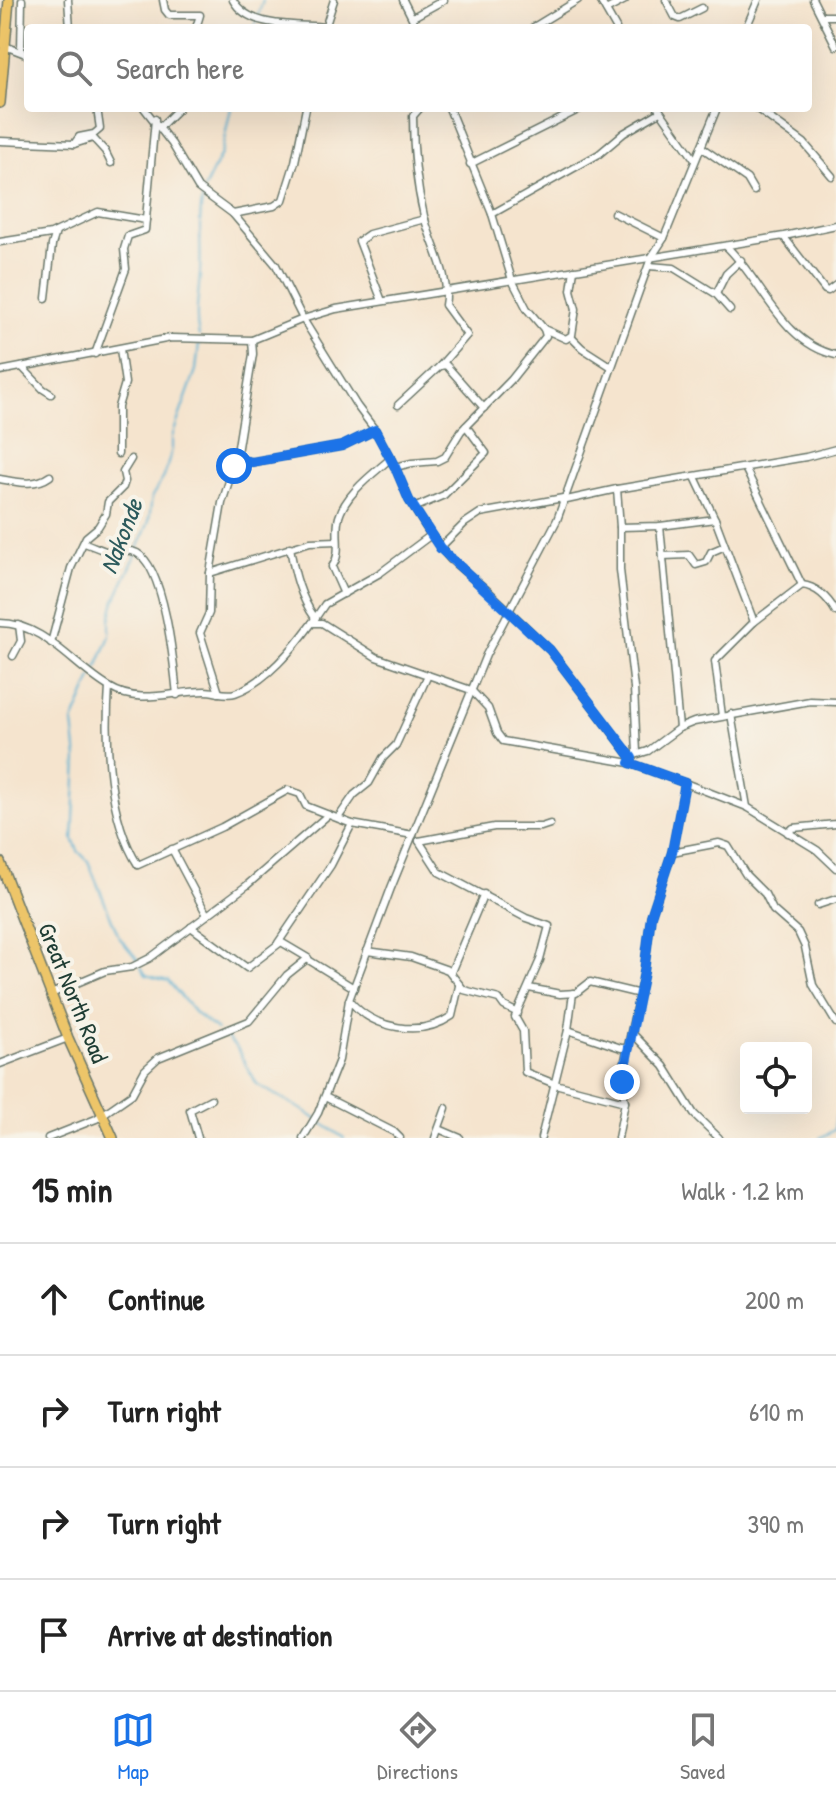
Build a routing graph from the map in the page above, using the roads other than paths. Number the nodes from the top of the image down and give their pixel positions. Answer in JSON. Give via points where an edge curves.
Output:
{"nodes":[{"id":1,"x":9,"y":0,"type":"edge"},
{"id":2,"x":22,"y":0,"type":"edge"},
{"id":3,"x":68,"y":0,"type":"edge"},
{"id":4,"x":163,"y":0,"type":"edge"},
{"id":5,"x":233,"y":0,"type":"edge"},
{"id":6,"x":334,"y":0,"type":"edge"},
{"id":7,"x":403,"y":0,"type":"edge"},
{"id":8,"x":444,"y":0,"type":"edge"},
{"id":9,"x":578,"y":0,"type":"edge"},
{"id":10,"x":600,"y":0,"type":"edge"},
{"id":11,"x":625,"y":0,"type":"edge"},
{"id":12,"x":666,"y":0,"type":"edge"},
{"id":13,"x":758,"y":0,"type":"edge"},
{"id":14,"x":813,"y":0,"type":"edge"},
{"id":15,"x":702,"y":8,"type":"dead end"},
{"id":16,"x":606,"y":10,"type":"junction"},
{"id":17,"x":823,"y":16,"type":"junction"},
{"id":18,"x":836,"y":16,"type":"edge"},
{"id":19,"x":8,"y":17,"type":"junction"},
{"id":20,"x":22,"y":17,"type":"junction"},
{"id":21,"x":413,"y":17,"type":"junction"},
{"id":22,"x":70,"y":24,"type":"edge"},
{"id":23,"x":197,"y":24,"type":"edge"},
{"id":24,"x":292,"y":24,"type":"edge"},
{"id":25,"x":326,"y":24,"type":"edge"},
{"id":26,"x":416,"y":24,"type":"edge"},
{"id":27,"x":539,"y":24,"type":"edge"},
{"id":28,"x":614,"y":24,"type":"edge"},
{"id":29,"x":748,"y":24,"type":"edge"},
{"id":30,"x":24,"y":40,"type":"edge"},
{"id":31,"x":5,"y":46,"type":"junction"},
{"id":32,"x":836,"y":46,"type":"edge"},
{"id":33,"x":24,"y":52,"type":"edge"},
{"id":34,"x":0,"y":103,"type":"edge"},
{"id":35,"x":98,"y":112,"type":"edge"},
{"id":36,"x":148,"y":112,"type":"edge"},
{"id":37,"x":175,"y":112,"type":"edge"},
{"id":38,"x":305,"y":112,"type":"edge"},
{"id":39,"x":415,"y":112,"type":"edge"},
{"id":40,"x":451,"y":112,"type":"edge"},
{"id":41,"x":574,"y":112,"type":"edge"},
{"id":42,"x":656,"y":112,"type":"edge"},
{"id":43,"x":660,"y":112,"type":"edge"},
{"id":44,"x":715,"y":112,"type":"edge"},
{"id":45,"x":761,"y":112,"type":"edge"},
{"id":46,"x":155,"y":119,"type":"junction"},
{"id":47,"x":160,"y":127,"type":"junction"},
{"id":48,"x":0,"y":141,"type":"edge"},
{"id":49,"x":74,"y":144,"type":"junction"},
{"id":50,"x":701,"y":147,"type":"junction"},
{"id":51,"x":695,"y":160,"type":"junction"},
{"id":52,"x":111,"y":163,"type":"dead end"},
{"id":53,"x":470,"y":164,"type":"junction"},
{"id":54,"x":832,"y":176,"type":"dead end"},
{"id":55,"x":754,"y":191,"type":"dead end"},
{"id":56,"x":614,"y":213,"type":"dead end"},
{"id":57,"x":233,"y":214,"type":"junction"},
{"id":58,"x":492,"y":214,"type":"junction"},
{"id":59,"x":425,"y":219,"type":"junction"},
{"id":60,"x":146,"y":220,"type":"junction"},
{"id":61,"x":836,"y":225,"type":"edge"},
{"id":62,"x":56,"y":232,"type":"junction"},
{"id":63,"x":784,"y":236,"type":"junction"},
{"id":64,"x":664,"y":238,"type":"junction"},
{"id":65,"x":0,"y":242,"type":"edge"},
{"id":66,"x":726,"y":246,"type":"junction"},
{"id":67,"x":741,"y":260,"type":"junction"},
{"id":68,"x":650,"y":262,"type":"junction"},
{"id":69,"x":574,"y":270,"type":"junction"},
{"id":70,"x":512,"y":280,"type":"junction"},
{"id":71,"x":836,"y":285,"type":"edge"},
{"id":72,"x":448,"y":291,"type":"junction"},
{"id":73,"x":716,"y":294,"type":"junction"},
{"id":74,"x":46,"y":298,"type":"dead end"},
{"id":75,"x":382,"y":301,"type":"junction"},
{"id":76,"x":730,"y":310,"type":"dead end"},
{"id":77,"x":303,"y":319,"type":"junction"},
{"id":78,"x":544,"y":329,"type":"junction"},
{"id":79,"x":571,"y":337,"type":"junction"},
{"id":80,"x":252,"y":340,"type":"junction"},
{"id":81,"x":120,"y":349,"type":"junction"},
{"id":82,"x":95,"y":354,"type":"junction"},
{"id":83,"x":836,"y":355,"type":"edge"},
{"id":84,"x":440,"y":366,"type":"junction"},
{"id":85,"x":610,"y":366,"type":"junction"},
{"id":86,"x":22,"y":367,"type":"junction"},
{"id":87,"x":0,"y":371,"type":"edge"},
{"id":88,"x":51,"y":394,"type":"dead end"},
{"id":89,"x":398,"y":405,"type":"dead end"},
{"id":90,"x":484,"y":408,"type":"junction"},
{"id":91,"x":466,"y":426,"type":"junction"},
{"id":92,"x":375,"y":430,"type":"junction"},
{"id":93,"x":836,"y":449,"type":"edge"},
{"id":94,"x":118,"y":454,"type":"dead end"},
{"id":95,"x":391,"y":458,"type":"junction"},
{"id":96,"x":131,"y":459,"type":"dead end"},
{"id":97,"x":236,"y":459,"type":"junction"},
{"id":98,"x":395,"y":467,"type":"junction"},
{"id":99,"x":745,"y":468,"type":"junction"},
{"id":100,"x":50,"y":476,"type":"dead end"},
{"id":101,"x":695,"y":477,"type":"junction"},
{"id":102,"x":0,"y":479,"type":"edge"},
{"id":103,"x":617,"y":489,"type":"junction"},
{"id":104,"x":563,"y":500,"type":"junction"},
{"id":105,"x":414,"y":508,"type":"junction"},
{"id":106,"x":715,"y":519,"type":"junction"},
{"id":107,"x":660,"y":526,"type":"junction"},
{"id":108,"x":620,"y":527,"type":"junction"},
{"id":109,"x":431,"y":535,"type":"junction"},
{"id":110,"x":337,"y":541,"type":"junction"},
{"id":111,"x":84,"y":543,"type":"junction"},
{"id":112,"x":725,"y":546,"type":"junction"},
{"id":113,"x":290,"y":547,"type":"junction"},
{"id":114,"x":440,"y":548,"type":"junction"},
{"id":115,"x":663,"y":556,"type":"junction"},
{"id":116,"x":210,"y":573,"type":"junction"},
{"id":117,"x":802,"y":585,"type":"junction"},
{"id":118,"x":344,"y":594,"type":"junction"},
{"id":119,"x":510,"y":611,"type":"junction"},
{"id":120,"x":836,"y":612,"type":"edge"},
{"id":121,"x":313,"y":620,"type":"junction"},
{"id":122,"x":754,"y":622,"type":"junction"},
{"id":123,"x":0,"y":623,"type":"edge"},
{"id":124,"x":19,"y":625,"type":"junction"},
{"id":125,"x":51,"y":643,"type":"junction"},
{"id":126,"x":13,"y":656,"type":"dead end"},
{"id":127,"x":428,"y":675,"type":"junction"},
{"id":128,"x":109,"y":687,"type":"junction"},
{"id":129,"x":471,"y":690,"type":"junction"},
{"id":130,"x":219,"y":693,"type":"junction"},
{"id":131,"x":177,"y":695,"type":"junction"},
{"id":132,"x":836,"y":702,"type":"edge"},
{"id":133,"x":731,"y":714,"type":"junction"},
{"id":134,"x":722,"y":716,"type":"junction"},
{"id":135,"x":679,"y":728,"type":"junction"},
{"id":136,"x":633,"y":758,"type":"junction"},
{"id":137,"x":685,"y":783,"type":"junction"},
{"id":138,"x":747,"y":807,"type":"junction"},
{"id":139,"x":328,"y":815,"type":"junction"},
{"id":140,"x":338,"y":818,"type":"junction"},
{"id":141,"x":352,"y":824,"type":"junction"},
{"id":142,"x":550,"y":824,"type":"dead end"},
{"id":143,"x":836,"y":824,"type":"edge"},
{"id":144,"x":788,"y":833,"type":"junction"},
{"id":145,"x":414,"y":838,"type":"junction"},
{"id":146,"x":172,"y":849,"type":"junction"},
{"id":147,"x":672,"y":852,"type":"junction"},
{"id":148,"x":0,"y":862,"type":"edge"},
{"id":149,"x":836,"y":868,"type":"edge"},
{"id":150,"x":484,"y":894,"type":"junction"},
{"id":151,"x":836,"y":899,"type":"edge"},
{"id":152,"x":818,"y":905,"type":"dead end"},
{"id":153,"x":207,"y":915,"type":"junction"},
{"id":154,"x":191,"y":927,"type":"junction"},
{"id":155,"x":278,"y":943,"type":"junction"},
{"id":156,"x":367,"y":951,"type":"junction"},
{"id":157,"x":309,"y":958,"type":"junction"},
{"id":158,"x":451,"y":972,"type":"junction"},
{"id":159,"x":459,"y":986,"type":"junction"},
{"id":160,"x":354,"y":988,"type":"junction"},
{"id":161,"x":529,"y":988,"type":"junction"},
{"id":162,"x":573,"y":993,"type":"junction"},
{"id":163,"x":51,"y":994,"type":"junction"},
{"id":164,"x":640,"y":994,"type":"junction"},
{"id":165,"x":349,"y":1000,"type":"junction"},
{"id":166,"x":518,"y":1013,"type":"junction"},
{"id":167,"x":836,"y":1023,"type":"edge"},
{"id":168,"x":568,"y":1030,"type":"junction"},
{"id":169,"x":632,"y":1033,"type":"junction"},
{"id":170,"x":68,"y":1038,"type":"junction"},
{"id":171,"x":629,"y":1048,"type":"junction"},
{"id":172,"x":0,"y":1064,"type":"edge"},
{"id":173,"x":555,"y":1084,"type":"junction"},
{"id":174,"x":325,"y":1097,"type":"junction"},
{"id":175,"x":211,"y":1099,"type":"dead end"},
{"id":176,"x":625,"y":1102,"type":"junction"},
{"id":177,"x":446,"y":1108,"type":"dead end"},
{"id":178,"x":103,"y":1113,"type":"junction"},
{"id":179,"x":439,"y":1129,"type":"junction"},
{"id":180,"x":48,"y":1138,"type":"edge"},
{"id":181,"x":113,"y":1138,"type":"edge"},
{"id":182,"x":198,"y":1138,"type":"edge"},
{"id":183,"x":303,"y":1138,"type":"edge"},
{"id":184,"x":400,"y":1138,"type":"edge"},
{"id":185,"x":435,"y":1138,"type":"edge"},
{"id":186,"x":460,"y":1138,"type":"edge"},
{"id":187,"x":541,"y":1138,"type":"edge"},
{"id":188,"x":618,"y":1138,"type":"edge"},
{"id":189,"x":719,"y":1138,"type":"edge"}],
"edges":[{"from":1,"to":19,"type":"highway"},
{"from":2,"to":20,"type":"street"},
{"from":3,"to":22,"type":"street"},
{"from":4,"to":23,"type":"street","via":[[169,15],[200,15]]},
{"from":5,"to":24,"type":"street","via":[[243,14]]},
{"from":6,"to":25,"type":"street"},
{"from":7,"to":21,"type":"street"},
{"from":8,"to":21,"type":"street"},
{"from":9,"to":27,"type":"street"},
{"from":10,"to":16,"type":"street"},
{"from":11,"to":16,"type":"street"},
{"from":12,"to":15,"type":"street","via":[[677,18]]},
{"from":13,"to":29,"type":"street"},
{"from":14,"to":17,"type":"street"},
{"from":16,"to":28,"type":"street"},
{"from":17,"to":18,"type":"street"},
{"from":17,"to":32,"type":"street"},
{"from":19,"to":20,"type":"street"},
{"from":19,"to":31,"type":"highway"},
{"from":20,"to":30,"type":"street"},
{"from":21,"to":26,"type":"street"},
{"from":31,"to":33,"type":"street"},
{"from":31,"to":34,"type":"highway"},
{"from":35,"to":49,"type":"street","via":[[100,129]]},
{"from":36,"to":46,"type":"street"},
{"from":37,"to":47,"type":"street"},
{"from":38,"to":57,"type":"street","via":[[283,200]]},
{"from":39,"to":59,"type":"street","via":[[415,172]]},
{"from":40,"to":53,"type":"street"},
{"from":41,"to":53,"type":"street"},
{"from":42,"to":58,"type":"street","via":[[599,154]]},
{"from":43,"to":51,"type":"street"},
{"from":44,"to":50,"type":"street"},
{"from":45,"to":54,"type":"street","via":[[804,143]]},
{"from":46,"to":47,"type":"street"},
{"from":46,"to":60,"type":"street"},
{"from":47,"to":57,"type":"street","via":[[198,188]]},
{"from":48,"to":49,"type":"street"},
{"from":49,"to":52,"type":"street","via":[[95,139]]},
{"from":50,"to":51,"type":"street"},
{"from":50,"to":55,"type":"street","via":[[747,179]]},
{"from":51,"to":64,"type":"street"},
{"from":53,"to":58,"type":"street"},
{"from":56,"to":64,"type":"street"},
{"from":57,"to":77,"type":"street","via":[[276,265]]},
{"from":58,"to":70,"type":"street"},
{"from":59,"to":72,"type":"street"},
{"from":59,"to":75,"type":"street","via":[[359,241]]},
{"from":60,"to":62,"type":"street","via":[[98,212]]},
{"from":60,"to":82,"type":"street","via":[[144,232],[128,236],[126,269]]},
{"from":61,"to":63,"type":"street"},
{"from":62,"to":65,"type":"street"},
{"from":62,"to":74,"type":"street"},
{"from":63,"to":66,"type":"street"},
{"from":63,"to":71,"type":"street","via":[[825,290]]},
{"from":64,"to":68,"type":"street"},
{"from":66,"to":67,"type":"street"},
{"from":66,"to":68,"type":"street"},
{"from":67,"to":73,"type":"street"},
{"from":67,"to":83,"type":"street","via":[[796,335]]},
{"from":68,"to":69,"type":"street"},
{"from":68,"to":73,"type":"street","via":[[670,266]]},
{"from":68,"to":85,"type":"street"},
{"from":69,"to":70,"type":"street"},
{"from":69,"to":79,"type":"street","via":[[576,315]]},
{"from":70,"to":72,"type":"street"},
{"from":70,"to":78,"type":"street"},
{"from":72,"to":75,"type":"street"},
{"from":72,"to":84,"type":"street","via":[[446,307],[467,335]]},
{"from":73,"to":76,"type":"street"},
{"from":75,"to":77,"type":"street"},
{"from":77,"to":80,"type":"street"},
{"from":77,"to":92,"type":"street"},
{"from":78,"to":79,"type":"street"},
{"from":78,"to":90,"type":"street","via":[[546,336],[524,365]]},
{"from":79,"to":85,"type":"street"},
{"from":80,"to":81,"type":"street","via":[[171,338]]},
{"from":80,"to":97,"type":"street"},
{"from":81,"to":82,"type":"street"},
{"from":81,"to":94,"type":"street","via":[[125,383],[118,407]]},
{"from":82,"to":86,"type":"street"},
{"from":84,"to":89,"type":"street"},
{"from":84,"to":90,"type":"street","via":[[446,365]]},
{"from":85,"to":104,"type":"street"},
{"from":86,"to":87,"type":"street"},
{"from":86,"to":88,"type":"street"},
{"from":90,"to":91,"type":"street"},
{"from":91,"to":98,"type":"street","via":[[442,459]]},
{"from":91,"to":105,"type":"street","via":[[487,452],[444,495]]},
{"from":92,"to":95,"type":"street"},
{"from":92,"to":97,"type":"street","via":[[342,446],[252,462]]},
{"from":93,"to":99,"type":"street"},
{"from":95,"to":98,"type":"street"},
{"from":95,"to":110,"type":"street","via":[[342,511]]},
{"from":96,"to":111,"type":"street","via":[[123,472],[123,487]]},
{"from":97,"to":116,"type":"street"},
{"from":98,"to":105,"type":"street"},
{"from":99,"to":101,"type":"street"},
{"from":99,"to":117,"type":"street"},
{"from":100,"to":102,"type":"street","via":[[41,482]]},
{"from":101,"to":103,"type":"street"},
{"from":101,"to":106,"type":"street"},
{"from":103,"to":104,"type":"street"},
{"from":103,"to":108,"type":"street"},
{"from":104,"to":114,"type":"street","via":[[480,513]]},
{"from":104,"to":119,"type":"street","via":[[549,539]]},
{"from":105,"to":109,"type":"street"},
{"from":106,"to":107,"type":"street"},
{"from":106,"to":112,"type":"street"},
{"from":107,"to":108,"type":"street"},
{"from":107,"to":115,"type":"street"},
{"from":108,"to":136,"type":"street","via":[[634,688]]},
{"from":109,"to":114,"type":"street"},
{"from":109,"to":118,"type":"street"},
{"from":110,"to":113,"type":"street"},
{"from":110,"to":118,"type":"street","via":[[339,554],[332,569]]},
{"from":111,"to":125,"type":"street","via":[[71,568]]},
{"from":111,"to":131,"type":"street","via":[[113,553],[125,549],[139,554],[156,575]]},
{"from":112,"to":115,"type":"street","via":[[696,565],[689,555]]},
{"from":112,"to":122,"type":"street"},
{"from":113,"to":116,"type":"street"},
{"from":113,"to":121,"type":"street"},
{"from":114,"to":119,"type":"street"},
{"from":115,"to":135,"type":"street"},
{"from":116,"to":130,"type":"street","via":[[209,613],[200,635]]},
{"from":117,"to":120,"type":"street","via":[[817,590]]},
{"from":117,"to":122,"type":"street"},
{"from":118,"to":121,"type":"street","via":[[325,604]]},
{"from":119,"to":129,"type":"street"},
{"from":119,"to":136,"type":"street","via":[[550,650]]},
{"from":121,"to":127,"type":"street","via":[[376,657]]},
{"from":121,"to":130,"type":"street","via":[[286,654],[250,685]]},
{"from":122,"to":134,"type":"street","via":[[715,661]]},
{"from":123,"to":124,"type":"street"},
{"from":124,"to":125,"type":"street"},
{"from":124,"to":126,"type":"street","via":[[21,641]]},
{"from":125,"to":128,"type":"street"},
{"from":127,"to":129,"type":"street"},
{"from":127,"to":140,"type":"street","via":[[396,745]]},
{"from":128,"to":131,"type":"street","via":[[126,695]]},
{"from":128,"to":146,"type":"street","via":[[109,762],[119,820],[139,865]]},
{"from":129,"to":136,"type":"street","via":[[488,708],[503,741]]},
{"from":129,"to":145,"type":"street"},
{"from":130,"to":131,"type":"street"},
{"from":132,"to":133,"type":"street"},
{"from":133,"to":134,"type":"street"},
{"from":133,"to":138,"type":"street"},
{"from":134,"to":135,"type":"street"},
{"from":135,"to":136,"type":"street"},
{"from":136,"to":137,"type":"street"},
{"from":137,"to":138,"type":"street"},
{"from":137,"to":147,"type":"street"},
{"from":138,"to":144,"type":"street"},
{"from":139,"to":140,"type":"street"},
{"from":139,"to":146,"type":"street","via":[[306,806],[300,794],[286,791]]},
{"from":139,"to":153,"type":"street"},
{"from":140,"to":141,"type":"street"},
{"from":141,"to":145,"type":"street"},
{"from":141,"to":155,"type":"street"},
{"from":142,"to":145,"type":"street"},
{"from":143,"to":144,"type":"street"},
{"from":144,"to":149,"type":"street"},
{"from":145,"to":150,"type":"street","via":[[439,872]]},
{"from":145,"to":156,"type":"street"},
{"from":146,"to":153,"type":"street"},
{"from":147,"to":164,"type":"street","via":[[651,916]]},
{"from":147,"to":167,"type":"street","via":[[728,846],[772,909],[798,932],[813,985]]},
{"from":148,"to":163,"type":"highway","name":"Great North Road"},
{"from":150,"to":158,"type":"street"},
{"from":150,"to":161,"type":"street","via":[[549,926]]},
{"from":151,"to":152,"type":"street"},
{"from":153,"to":154,"type":"street"},
{"from":154,"to":155,"type":"street","via":[[247,968]]},
{"from":154,"to":163,"type":"street","via":[[139,964]]},
{"from":155,"to":157,"type":"street"},
{"from":156,"to":158,"type":"street","via":[[411,957]]},
{"from":156,"to":160,"type":"street"},
{"from":157,"to":160,"type":"street"},
{"from":157,"to":178,"type":"street","via":[[287,975],[249,1021],[158,1058],[134,1092]]},
{"from":158,"to":159,"type":"street"},
{"from":159,"to":165,"type":"street","via":[[452,1016],[424,1029],[370,1019]]},
{"from":159,"to":166,"type":"street","via":[[500,999]]},
{"from":160,"to":165,"type":"street"},
{"from":161,"to":162,"type":"street"},
{"from":161,"to":166,"type":"street"},
{"from":162,"to":164,"type":"street","via":[[590,982]]},
{"from":162,"to":168,"type":"street"},
{"from":163,"to":170,"type":"highway","name":"Great North Road"},
{"from":164,"to":169,"type":"street"},
{"from":165,"to":174,"type":"street","via":[[339,1060]]},
{"from":166,"to":173,"type":"street","via":[[525,1072]]},
{"from":168,"to":171,"type":"street"},
{"from":168,"to":173,"type":"street"},
{"from":169,"to":171,"type":"street"},
{"from":169,"to":189,"type":"street"},
{"from":170,"to":172,"type":"street"},
{"from":170,"to":178,"type":"highway","name":"Great North Road"},
{"from":171,"to":176,"type":"street","via":[[621,1080]]},
{"from":173,"to":176,"type":"street"},
{"from":173,"to":187,"type":"street"},
{"from":174,"to":183,"type":"street"},
{"from":174,"to":184,"type":"street"},
{"from":175,"to":182,"type":"street","via":[[189,1113]]},
{"from":176,"to":188,"type":"street"},
{"from":177,"to":179,"type":"street"},
{"from":178,"to":180,"type":"street"},
{"from":178,"to":181,"type":"highway","name":"Great North Road"},
{"from":179,"to":185,"type":"street"},
{"from":179,"to":186,"type":"street"}]}
